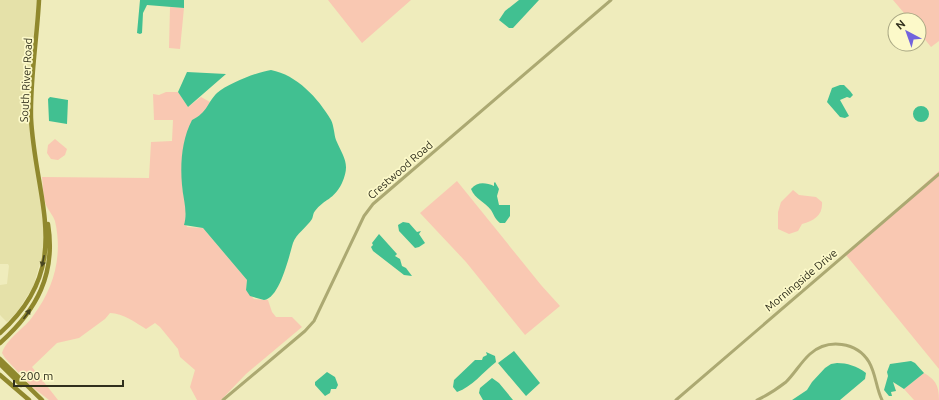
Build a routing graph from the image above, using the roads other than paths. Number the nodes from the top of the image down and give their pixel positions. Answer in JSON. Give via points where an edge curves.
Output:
{"nodes":[{"id":1,"x":39,"y":0,"type":"edge"},
{"id":2,"x":611,"y":0,"type":"edge"},
{"id":3,"x":939,"y":174,"type":"edge"},
{"id":4,"x":45,"y":208,"type":"junction"},
{"id":5,"x":0,"y":333,"type":"edge"},
{"id":6,"x":1,"y":342,"type":"edge"},
{"id":7,"x":0,"y":359,"type":"edge"},
{"id":8,"x":0,"y":364,"type":"edge"},
{"id":9,"x":0,"y":375,"type":"edge"},
{"id":10,"x":29,"y":400,"type":"edge"},
{"id":11,"x":42,"y":400,"type":"edge"},
{"id":12,"x":223,"y":400,"type":"edge"},
{"id":13,"x":676,"y":400,"type":"edge"},
{"id":14,"x":757,"y":400,"type":"edge"},
{"id":15,"x":882,"y":400,"type":"edge"}],
"edges":[{"from":1,"to":4,"type":"main road","name":"South River Road","via":[[31,118]]},
{"from":2,"to":12,"type":"street","name":"Crestwood Road","via":[[373,204],[364,216],[314,321]]},
{"from":3,"to":13,"type":"street","name":"Morningside Drive"},
{"from":4,"to":5,"type":"main road","name":"South River Road","one_way":true,"via":[[45,253],[35,288],[25,306]]},
{"from":6,"to":4,"type":"main road","name":"South River Road","one_way":true,"via":[[29,313],[46,277],[50,237]]},
{"from":7,"to":11,"type":"main road"},
{"from":8,"to":11,"type":"main road"},
{"from":9,"to":10,"type":"main road"},
{"from":14,"to":15,"type":"street","via":[[785,383],[812,352],[836,344],[850,347],[866,358],[873,370]]}]}
